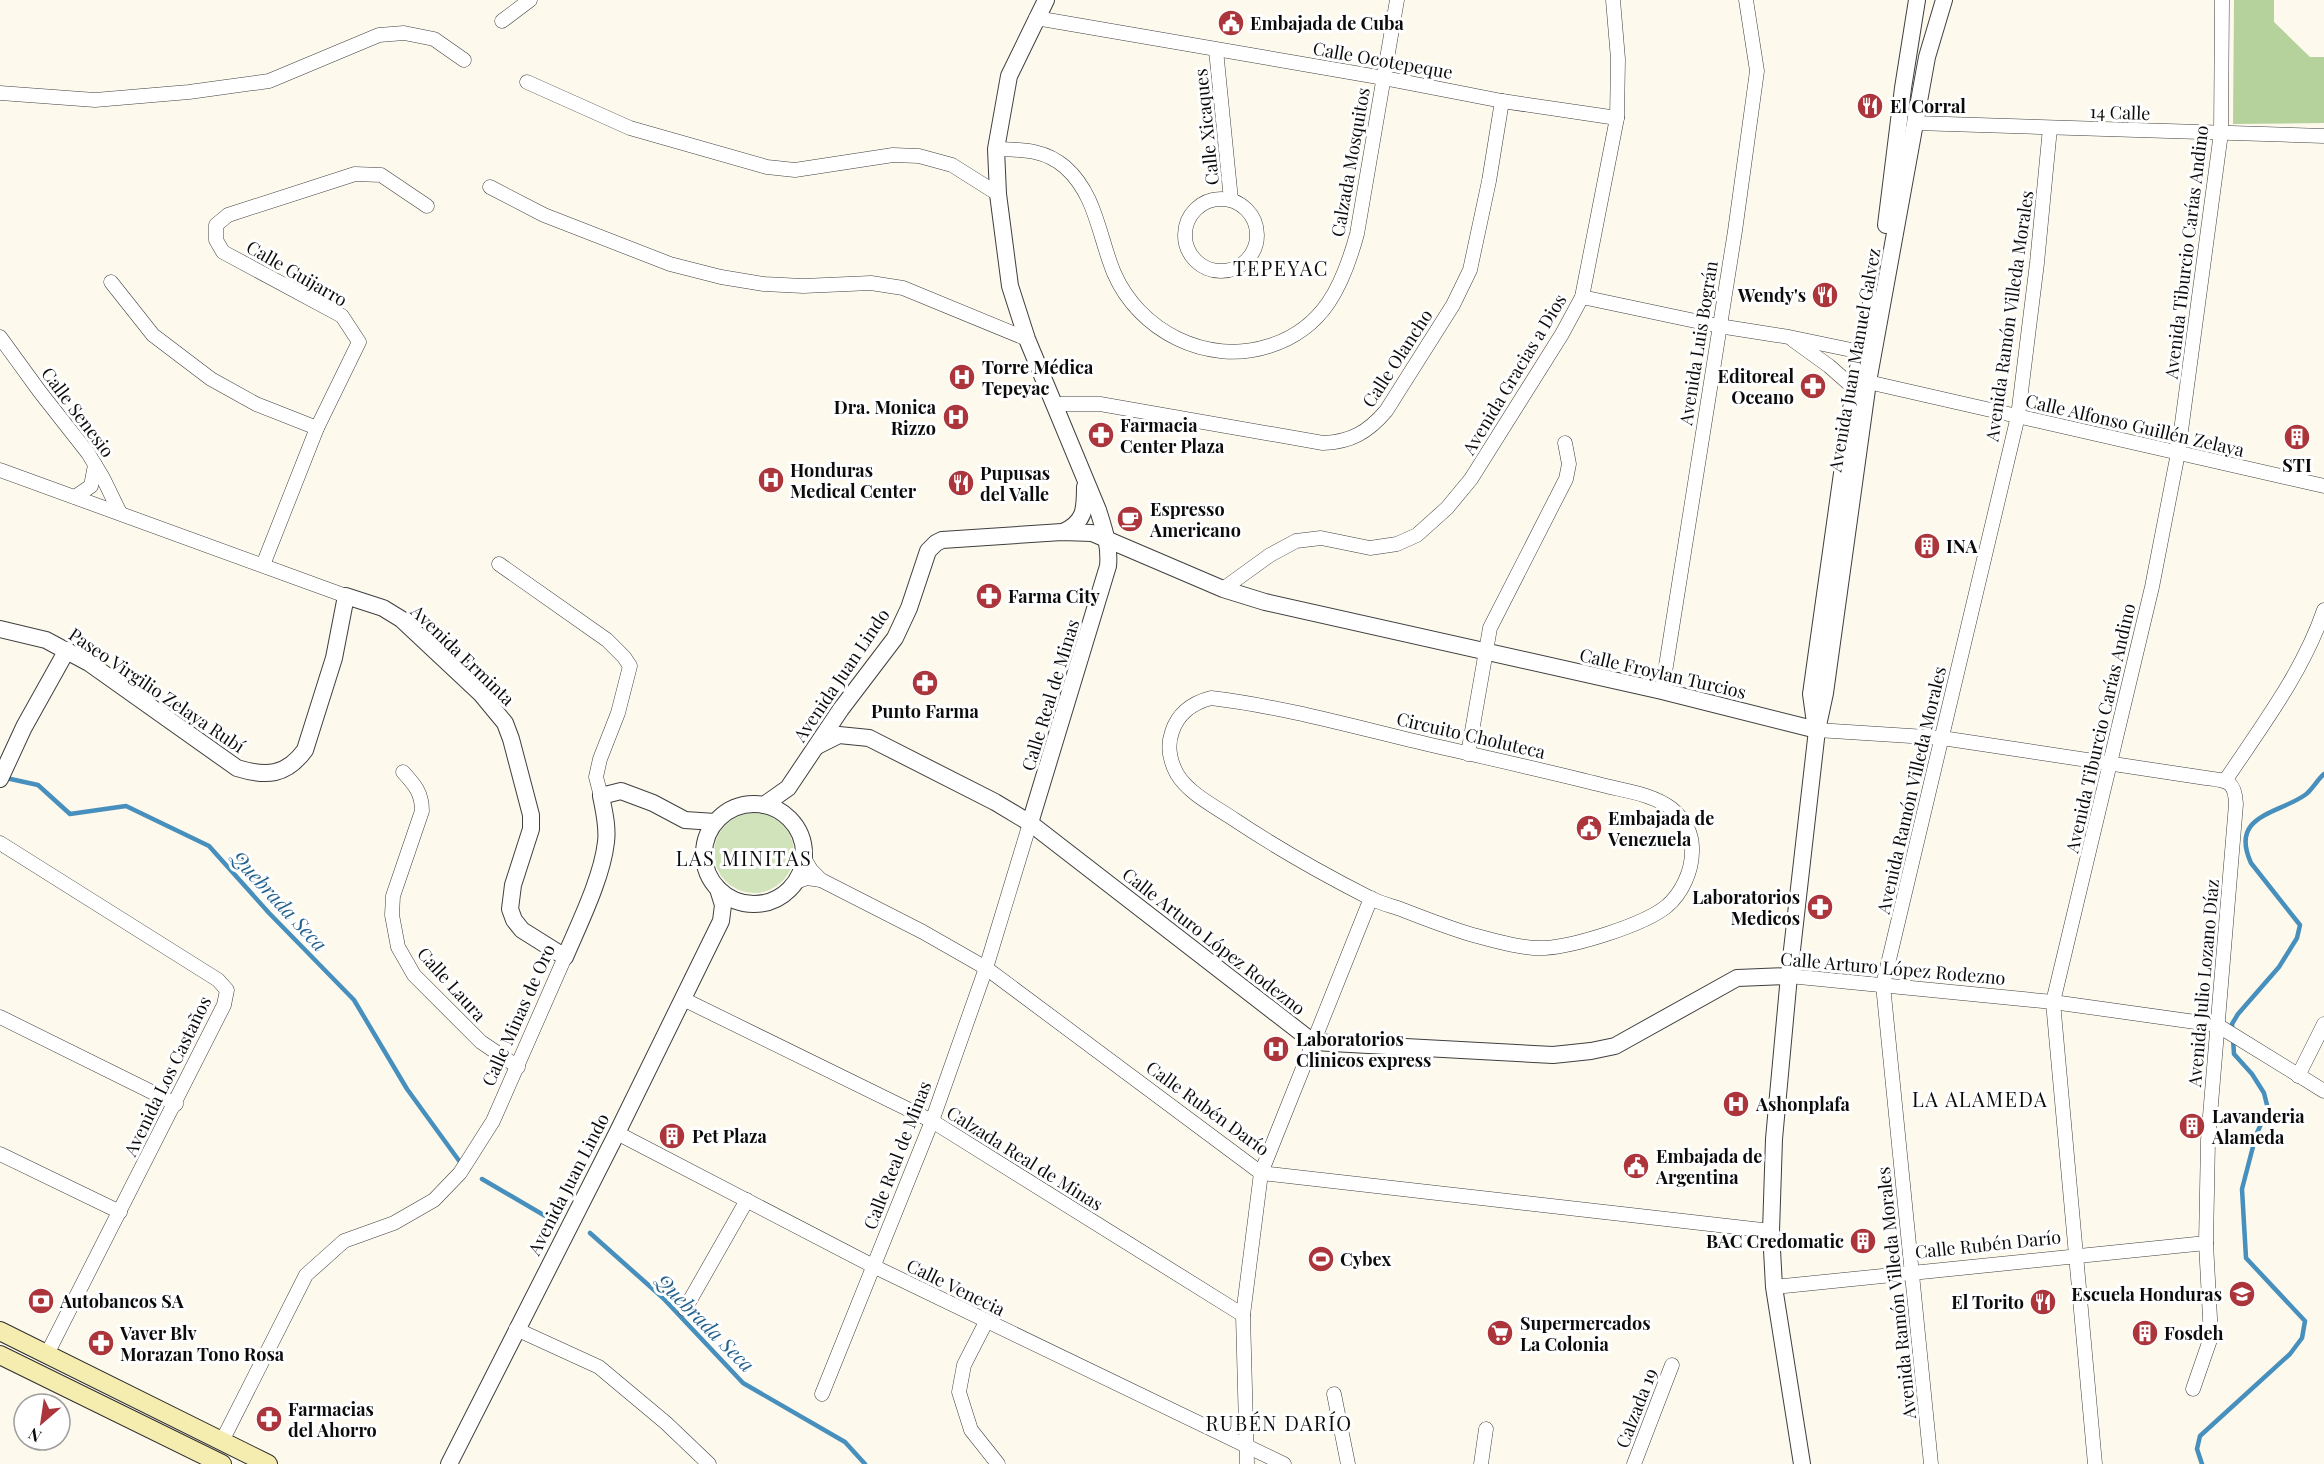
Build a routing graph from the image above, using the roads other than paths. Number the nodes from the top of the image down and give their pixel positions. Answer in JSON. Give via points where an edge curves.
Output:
{"nodes":[{"id":1,"x":530,"y":0,"type":"edge"},
{"id":2,"x":1046,"y":0,"type":"edge"},
{"id":3,"x":1397,"y":0,"type":"edge"},
{"id":4,"x":1613,"y":0,"type":"edge"},
{"id":5,"x":1746,"y":0,"type":"edge"},
{"id":6,"x":1910,"y":0,"type":"edge"},
{"id":7,"x":1917,"y":0,"type":"edge"},
{"id":8,"x":1932,"y":0,"type":"edge"},
{"id":9,"x":1944,"y":0,"type":"edge"},
{"id":10,"x":2222,"y":0,"type":"edge"},
{"id":11,"x":1036,"y":18,"type":"junction"},
{"id":12,"x":502,"y":21,"type":"dead end"},
{"id":13,"x":1913,"y":24,"type":"junction"},
{"id":14,"x":1918,"y":49,"type":"junction"},
{"id":15,"x":1216,"y":50,"type":"junction"},
{"id":16,"x":464,"y":60,"type":"dead end"},
{"id":17,"x":1384,"y":78,"type":"junction"},
{"id":18,"x":527,"y":82,"type":"dead end"},
{"id":19,"x":1903,"y":88,"type":"junction"},
{"id":20,"x":0,"y":93,"type":"edge"},
{"id":21,"x":1921,"y":93,"type":"junction"},
{"id":22,"x":1502,"y":101,"type":"junction"},
{"id":23,"x":1617,"y":118,"type":"junction"},
{"id":24,"x":1915,"y":123,"type":"junction"},
{"id":25,"x":2050,"y":128,"type":"junction"},
{"id":26,"x":2221,"y":133,"type":"junction"},
{"id":27,"x":2324,"y":136,"type":"edge"},
{"id":28,"x":996,"y":149,"type":"junction"},
{"id":29,"x":490,"y":187,"type":"dead end"},
{"id":30,"x":998,"y":194,"type":"junction"},
{"id":31,"x":1231,"y":200,"type":"junction"},
{"id":32,"x":427,"y":206,"type":"dead end"},
{"id":33,"x":111,"y":282,"type":"dead end"},
{"id":34,"x":1582,"y":297,"type":"junction"},
{"id":35,"x":1719,"y":326,"type":"junction"},
{"id":36,"x":0,"y":337,"type":"edge"},
{"id":37,"x":1789,"y":337,"type":"junction"},
{"id":38,"x":1027,"y":339,"type":"junction"},
{"id":39,"x":1861,"y":352,"type":"junction"},
{"id":40,"x":1861,"y":385,"type":"junction"},
{"id":41,"x":1055,"y":404,"type":"junction"},
{"id":42,"x":2018,"y":416,"type":"junction"},
{"id":43,"x":317,"y":428,"type":"junction"},
{"id":44,"x":1565,"y":443,"type":"dead end"},
{"id":45,"x":2178,"y":453,"type":"junction"},
{"id":46,"x":95,"y":465,"type":"junction"},
{"id":47,"x":0,"y":470,"type":"edge"},
{"id":48,"x":1085,"y":483,"type":"junction"},
{"id":49,"x":2324,"y":486,"type":"edge"},
{"id":50,"x":75,"y":498,"type":"junction"},
{"id":51,"x":120,"y":513,"type":"junction"},
{"id":52,"x":1062,"y":532,"type":"junction"},
{"id":53,"x":1107,"y":538,"type":"junction"},
{"id":54,"x":499,"y":564,"type":"dead end"},
{"id":55,"x":263,"y":566,"type":"junction"},
{"id":56,"x":1223,"y":589,"type":"junction"},
{"id":57,"x":346,"y":596,"type":"junction"},
{"id":58,"x":2324,"y":610,"type":"edge"},
{"id":59,"x":0,"y":629,"type":"edge"},
{"id":60,"x":67,"y":650,"type":"junction"},
{"id":61,"x":1485,"y":653,"type":"junction"},
{"id":62,"x":1662,"y":691,"type":"junction"},
{"id":63,"x":854,"y":692,"type":"junction"},
{"id":64,"x":1816,"y":730,"type":"junction"},
{"id":65,"x":868,"y":738,"type":"junction"},
{"id":66,"x":1942,"y":738,"type":"junction"},
{"id":67,"x":816,"y":746,"type":"junction"},
{"id":68,"x":1468,"y":754,"type":"junction"},
{"id":69,"x":2109,"y":765,"type":"junction"},
{"id":70,"x":403,"y":772,"type":"dead end"},
{"id":71,"x":2,"y":775,"type":"edge"},
{"id":72,"x":2225,"y":781,"type":"junction"},
{"id":73,"x":788,"y":788,"type":"junction"},
{"id":74,"x":601,"y":796,"type":"junction"},
{"id":75,"x":764,"y":805,"type":"junction"},
{"id":76,"x":787,"y":817,"type":"junction"},
{"id":77,"x":685,"y":820,"type":"junction"},
{"id":78,"x":715,"y":822,"type":"junction"},
{"id":79,"x":1030,"y":823,"type":"junction"},
{"id":80,"x":0,"y":843,"type":"edge"},
{"id":81,"x":704,"y":850,"type":"junction"},
{"id":82,"x":804,"y":858,"type":"junction"},
{"id":83,"x":821,"y":880,"type":"junction"},
{"id":84,"x":796,"y":882,"type":"junction"},
{"id":85,"x":718,"y":889,"type":"junction"},
{"id":86,"x":1371,"y":898,"type":"junction"},
{"id":87,"x":748,"y":904,"type":"junction"},
{"id":88,"x":720,"y":921,"type":"junction"},
{"id":89,"x":565,"y":957,"type":"junction"},
{"id":90,"x":986,"y":968,"type":"junction"},
{"id":91,"x":1789,"y":976,"type":"junction"},
{"id":92,"x":1883,"y":985,"type":"junction"},
{"id":93,"x":683,"y":999,"type":"junction"},
{"id":94,"x":2053,"y":1002,"type":"junction"},
{"id":95,"x":0,"y":1017,"type":"edge"},
{"id":96,"x":2324,"y":1024,"type":"edge"},
{"id":97,"x":2227,"y":1032,"type":"junction"},
{"id":98,"x":1313,"y":1042,"type":"junction"},
{"id":99,"x":518,"y":1067,"type":"junction"},
{"id":100,"x":2298,"y":1076,"type":"junction"},
{"id":101,"x":2324,"y":1091,"type":"edge"},
{"id":102,"x":176,"y":1104,"type":"junction"},
{"id":103,"x":932,"y":1121,"type":"junction"},
{"id":104,"x":617,"y":1133,"type":"junction"},
{"id":105,"x":0,"y":1154,"type":"edge"},
{"id":106,"x":1261,"y":1173,"type":"junction"},
{"id":107,"x":747,"y":1200,"type":"junction"},
{"id":108,"x":120,"y":1212,"type":"junction"},
{"id":109,"x":1771,"y":1231,"type":"junction"},
{"id":110,"x":2206,"y":1243,"type":"junction"},
{"id":111,"x":2076,"y":1255,"type":"junction"},
{"id":112,"x":875,"y":1267,"type":"junction"},
{"id":113,"x":1911,"y":1272,"type":"junction"},
{"id":114,"x":1774,"y":1287,"type":"junction"},
{"id":115,"x":685,"y":1309,"type":"dead end"},
{"id":116,"x":1243,"y":1315,"type":"junction"},
{"id":117,"x":986,"y":1322,"type":"junction"},
{"id":118,"x":516,"y":1329,"type":"junction"},
{"id":119,"x":0,"y":1330,"type":"edge"},
{"id":120,"x":47,"y":1354,"type":"junction"},
{"id":121,"x":0,"y":1355,"type":"edge"},
{"id":122,"x":1672,"y":1365,"type":"dead end"},
{"id":123,"x":2193,"y":1389,"type":"dead end"},
{"id":124,"x":822,"y":1394,"type":"dead end"},
{"id":125,"x":1334,"y":1394,"type":"dead end"},
{"id":126,"x":1486,"y":1429,"type":"dead end"},
{"id":127,"x":222,"y":1441,"type":"junction"},
{"id":128,"x":1247,"y":1448,"type":"junction"},
{"id":129,"x":218,"y":1463,"type":"edge"},
{"id":130,"x":268,"y":1464,"type":"edge"},
{"id":131,"x":448,"y":1464,"type":"edge"},
{"id":132,"x":709,"y":1464,"type":"edge"},
{"id":133,"x":998,"y":1464,"type":"edge"},
{"id":134,"x":1247,"y":1464,"type":"edge"},
{"id":135,"x":1284,"y":1464,"type":"edge"},
{"id":136,"x":1348,"y":1464,"type":"edge"},
{"id":137,"x":1481,"y":1464,"type":"edge"},
{"id":138,"x":1634,"y":1464,"type":"edge"},
{"id":139,"x":1802,"y":1464,"type":"edge"},
{"id":140,"x":1931,"y":1464,"type":"edge"},
{"id":141,"x":2095,"y":1464,"type":"edge"}],
"edges":[{"from":1,"to":12,"type":"street"},
{"from":2,"to":11,"type":"street","name":"Calle Real de Minas"},
{"from":3,"to":17,"type":"street","name":"Calzada Mosquitos"},
{"from":4,"to":23,"type":"street","name":"Avenida Gracias a Dios"},
{"from":5,"to":35,"type":"street","name":"Avenida Luis Bográn","via":[[1757,71]]},
{"from":6,"to":13,"type":"street"},
{"from":7,"to":13,"type":"street","name":"Avenida Juan Manuel Galvez"},
{"from":8,"to":14,"type":"street"},
{"from":9,"to":21,"type":"street","name":"Avenida Juan Manuel Galvez"},
{"from":10,"to":26,"type":"street","name":"Avenida Tiburcio Carías Andino"},
{"from":11,"to":15,"type":"street","name":"Calle Ocotepeque"},
{"from":11,"to":28,"type":"street","name":"Calle Real de Minas","via":[[1009,76]]},
{"from":13,"to":19,"type":"street","name":"Avenida Juan Manuel Galvez"},
{"from":14,"to":19,"type":"street"},
{"from":14,"to":21,"type":"street"},
{"from":15,"to":17,"type":"street","name":"Calle Ocotepeque"},
{"from":15,"to":31,"type":"street","name":"Calle Xicaques"},
{"from":16,"to":20,"type":"street","via":[[434,39],[404,33],[379,35],[269,81],[95,100]]},
{"from":17,"to":22,"type":"street","name":"Calle Ocotepeque"},
{"from":17,"to":28,"type":"street","name":"Calzada Mosquitos","via":[[1347,271],[1335,295],[1308,324],[1278,344],[1259,350],[1195,346],[1157,328],[1115,275],[1092,206],[1066,167],[1033,150]]},
{"from":18,"to":30,"type":"street","via":[[630,128],[767,167],[795,170],[893,155],[919,156],[952,165]]},
{"from":19,"to":39,"type":"street","name":"Avenida Juan Manuel Galvez","via":[[1888,212]]},
{"from":21,"to":24,"type":"street","name":"Avenida Juan Manuel Galvez"},
{"from":22,"to":23,"type":"street","name":"Calle Ocotepeque"},
{"from":22,"to":41,"type":"street","name":"Calle Olancho","via":[[1490,181],[1470,270],[1453,305],[1386,411],[1359,436],[1323,443],[1124,407]]},
{"from":23,"to":34,"type":"street","name":"Avenida Gracias a Dios"},
{"from":24,"to":25,"type":"street","name":"14 Calle"},
{"from":24,"to":40,"type":"street","name":"Avenida Juan Manuel Galvez"},
{"from":25,"to":26,"type":"street","name":"14 Calle"},
{"from":25,"to":42,"type":"street","name":"Avenida Ramón Villeda Morales"},
{"from":26,"to":27,"type":"street","name":"14 Calle"},
{"from":26,"to":45,"type":"street","name":"Avenida Tiburcio Carías Andino"},
{"from":28,"to":30,"type":"street","name":"Calle Real de Minas"},
{"from":29,"to":38,"type":"street","via":[[544,215],[670,264],[765,284],[871,283],[903,288]]},
{"from":30,"to":38,"type":"street","name":"Calle Real de Minas","via":[[1010,286]]},
{"from":31,"to":31,"type":"street","name":"Calle Xicaques","via":[[1211,199],[1200,204],[1185,223],[1186,247],[1192,258],[1213,271],[1236,268],[1246,261],[1257,241],[1253,218]]},
{"from":32,"to":43,"type":"street","name":"Calle Guijarro","via":[[381,176],[355,174],[228,215],[216,225],[216,240],[223,252],[342,316],[359,342]]},
{"from":33,"to":43,"type":"street","via":[[153,335],[211,379],[256,404]]},
{"from":34,"to":35,"type":"street","name":"Calle Alfonso Guillén Zelaya"},
{"from":34,"to":56,"type":"street","name":"Avenida Gracias a Dios","via":[[1471,479],[1417,535],[1398,544],[1370,548],[1321,538],[1296,542],[1270,555]]},
{"from":35,"to":37,"type":"street","name":"Calle Alfonso Guillén Zelaya"},
{"from":35,"to":62,"type":"street","name":"Avenida Luis Bográn"},
{"from":36,"to":46,"type":"street","name":"Calle Senesio"},
{"from":37,"to":39,"type":"street","name":"Calle Alfonso Guillén Zelaya"},
{"from":37,"to":40,"type":"street","name":"Calle Alfonso Guillén Zelaya"},
{"from":38,"to":41,"type":"street","name":"Calle Real de Minas"},
{"from":39,"to":40,"type":"street","name":"Avenida Juan Manuel Galvez"},
{"from":40,"to":42,"type":"street","name":"Calle Alfonso Guillén Zelaya"},
{"from":40,"to":64,"type":"street","name":"Avenida Juan Manuel Galvez","via":[[1826,693]]},
{"from":41,"to":48,"type":"street","name":"Calle Real de Minas"},
{"from":42,"to":45,"type":"street","name":"Calle Alfonso Guillén Zelaya"},
{"from":42,"to":66,"type":"street","name":"Avenida Ramón Villeda Morales"},
{"from":43,"to":55,"type":"street","name":"Calle Guijarro"},
{"from":44,"to":61,"type":"street","via":[[1569,464],[1566,479],[1490,628]]},
{"from":45,"to":49,"type":"street","name":"Calle Alfonso Guillén Zelaya"},
{"from":45,"to":69,"type":"street","name":"Avenida Tiburcio Carías Andino","via":[[2152,587]]},
{"from":46,"to":50,"type":"street","via":[[91,486]]},
{"from":46,"to":51,"type":"street","name":"Calle Senesio"},
{"from":47,"to":50,"type":"street","name":"Avenida Erminta"},
{"from":48,"to":52,"type":"street","via":[[1081,518],[1073,528]]},
{"from":48,"to":53,"type":"street","name":"Calle Real de Minas"},
{"from":50,"to":51,"type":"street","name":"Avenida Erminta"},
{"from":51,"to":55,"type":"street","name":"Avenida Erminta"},
{"from":52,"to":53,"type":"street","name":"Avenida Juan Lindo"},
{"from":52,"to":63,"type":"street","name":"Avenida Juan Lindo","via":[[936,543],[928,551],[895,638]]},
{"from":53,"to":56,"type":"street","name":"Calle Froylan Turcios"},
{"from":53,"to":79,"type":"street","name":"Calle Real de Minas","via":[[1108,566]]},
{"from":54,"to":74,"type":"street","name":"Calle Minas de Oro","via":[[607,640],[630,666],[600,759],[596,777]]},
{"from":55,"to":57,"type":"street","name":"Avenida Erminta"},
{"from":56,"to":61,"type":"street","name":"Calle Froylan Turcios"},
{"from":57,"to":60,"type":"street","name":"Paseo Virgilio Zelaya Rubí","via":[[334,658],[305,750],[285,769],[269,774],[237,768]]},
{"from":57,"to":89,"type":"street","name":"Avenida Erminta","via":[[383,608],[400,619],[481,694],[505,723],[531,815],[531,829],[513,885],[510,909],[522,930]]},
{"from":58,"to":72,"type":"street","via":[[2288,685]]},
{"from":59,"to":60,"type":"street","name":"Paseo Virgilio Zelaya Rubí","via":[[46,640]]},
{"from":60,"to":71,"type":"street"},
{"from":61,"to":62,"type":"street","name":"Calle Froylan Turcios"},
{"from":61,"to":68,"type":"street"},
{"from":62,"to":64,"type":"street","name":"Calle Froylan Turcios"},
{"from":63,"to":65,"type":"street","name":"Calle Arturo López Rodezno","via":[[848,711],[850,723]]},
{"from":63,"to":67,"type":"street","name":"Avenida Juan Lindo"},
{"from":64,"to":66,"type":"street","name":"Calle Froylan Turcios"},
{"from":64,"to":91,"type":"street","name":"Avenida Juan Manuel Galvez"},
{"from":65,"to":67,"type":"street","name":"Calle Arturo López Rodezno","via":[[839,735]]},
{"from":65,"to":79,"type":"street","name":"Calle Arturo López Rodezno"},
{"from":66,"to":69,"type":"street","name":"Calle Froylan Turcios"},
{"from":66,"to":92,"type":"street","name":"Avenida Ramón Villeda Morales"},
{"from":67,"to":73,"type":"street","name":"Avenida Juan Lindo"},
{"from":68,"to":86,"type":"street","name":"Circuito Choluteca","via":[[1323,719],[1211,698],[1187,708],[1175,722],[1170,757],[1178,776],[1200,797],[1262,838]]},
{"from":68,"to":86,"type":"street","name":"Circuito Choluteca","via":[[1657,800],[1673,810],[1692,838],[1689,873],[1680,890],[1668,905],[1649,917],[1577,944],[1542,948],[1498,942],[1453,929]]},
{"from":69,"to":72,"type":"street","name":"Calle Froylan Turcios"},
{"from":69,"to":94,"type":"street","name":"Avenida Tiburcio Carías Andino"},
{"from":70,"to":99,"type":"street","name":"Calle Laura","via":[[417,787],[422,811],[393,896],[398,947],[414,975],[472,1033]]},
{"from":72,"to":97,"type":"street","name":"Avenida Julio Lozano Díaz","via":[[2236,792]]},
{"from":73,"to":75,"type":"street","name":"Avenida Juan Lindo"},
{"from":73,"to":76,"type":"street"},
{"from":74,"to":77,"type":"street","via":[[621,791]]},
{"from":74,"to":89,"type":"street","name":"Calle Minas de Oro","via":[[607,841]]},
{"from":75,"to":76,"type":"street"},
{"from":75,"to":78,"type":"street","via":[[737,807]]},
{"from":76,"to":82,"type":"street","via":[[801,836]]},
{"from":77,"to":78,"type":"street"},
{"from":77,"to":81,"type":"street"},
{"from":78,"to":81,"type":"street"},
{"from":79,"to":90,"type":"street","name":"Calle Real de Minas"},
{"from":79,"to":98,"type":"street","name":"Calle Arturo López Rodezno"},
{"from":80,"to":102,"type":"street","name":"Avenida Los Castaños","via":[[219,981],[227,990],[224,1005]]},
{"from":81,"to":85,"type":"street","via":[[706,871]]},
{"from":82,"to":83,"type":"street","name":"Calle Rubén Darío"},
{"from":82,"to":84,"type":"street"},
{"from":83,"to":84,"type":"street","via":[[807,878]]},
{"from":83,"to":90,"type":"street","name":"Calle Rubén Darío"},
{"from":84,"to":87,"type":"street","via":[[775,900]]},
{"from":85,"to":87,"type":"street"},
{"from":85,"to":88,"type":"street","name":"Avenida Juan Lindo","via":[[723,905]]},
{"from":86,"to":98,"type":"street"},
{"from":87,"to":88,"type":"street","via":[[732,910]]},
{"from":88,"to":93,"type":"street","name":"Avenida Juan Lindo"},
{"from":89,"to":99,"type":"street","name":"Calle Minas de Oro"},
{"from":90,"to":103,"type":"street","name":"Calle Real de Minas"},
{"from":90,"to":106,"type":"street","name":"Calle Rubén Darío"},
{"from":91,"to":92,"type":"street","name":"Calle Arturo López Rodezno"},
{"from":91,"to":98,"type":"street","name":"Calle Arturo López Rodezno","via":[[1737,978],[1615,1046],[1591,1051],[1553,1055]]},
{"from":91,"to":109,"type":"street","name":"Avenida Juan Manuel Galvez","via":[[1774,1139]]},
{"from":92,"to":94,"type":"street","name":"Calle Arturo López Rodezno"},
{"from":92,"to":113,"type":"street","name":"Avenida Ramón Villeda Morales"},
{"from":93,"to":103,"type":"street","name":"Calzada Real de Minas"},
{"from":93,"to":104,"type":"street","name":"Avenida Juan Lindo"},
{"from":94,"to":97,"type":"street","name":"Calle Arturo López Rodezno"},
{"from":94,"to":111,"type":"street","name":"Avenida Tiburcio Carías Andino"},
{"from":95,"to":102,"type":"street"},
{"from":96,"to":100,"type":"street"},
{"from":97,"to":100,"type":"street","name":"Calle Arturo López Rodezno"},
{"from":97,"to":110,"type":"street","name":"Avenida Julio Lozano Díaz","via":[[2208,1140]]},
{"from":98,"to":106,"type":"street"},
{"from":99,"to":127,"type":"street","name":"Calle Minas de Oro","via":[[493,1121],[460,1173],[434,1200],[394,1223],[344,1241],[306,1275]]},
{"from":100,"to":101,"type":"street","name":"Calle Arturo López Rodezno"},
{"from":102,"to":108,"type":"street","name":"Avenida Los Castaños"},
{"from":103,"to":112,"type":"street","name":"Calle Real de Minas"},
{"from":103,"to":116,"type":"street","name":"Calzada Real de Minas"},
{"from":104,"to":107,"type":"street","name":"Calle Venecia"},
{"from":104,"to":118,"type":"street","name":"Avenida Juan Lindo"},
{"from":105,"to":108,"type":"street"},
{"from":106,"to":109,"type":"street","name":"Calle Rubén Darío"},
{"from":106,"to":116,"type":"street"},
{"from":107,"to":112,"type":"street","name":"Calle Venecia"},
{"from":107,"to":115,"type":"street"},
{"from":108,"to":120,"type":"street","name":"Avenida Los Castaños"},
{"from":109,"to":114,"type":"street","name":"Avenida Juan Manuel Galvez"},
{"from":110,"to":111,"type":"street","name":"Calle Rubén Darío"},
{"from":110,"to":123,"type":"street","name":"Avenida Julio Lozano Díaz","via":[[2211,1337]]},
{"from":111,"to":113,"type":"street","name":"Calle Rubén Darío"},
{"from":111,"to":141,"type":"street","name":"Avenida Tiburcio Carías Andino"},
{"from":112,"to":117,"type":"street","name":"Calle Venecia"},
{"from":112,"to":124,"type":"street","name":"Calle Real de Minas"},
{"from":113,"to":114,"type":"street","name":"Calle Rubén Darío"},
{"from":113,"to":140,"type":"street","name":"Avenida Ramón Villeda Morales"},
{"from":114,"to":139,"type":"street","name":"Avenida Juan Manuel Galvez"},
{"from":116,"to":128,"type":"street"},
{"from":117,"to":128,"type":"street","name":"Calle Venecia"},
{"from":117,"to":133,"type":"street","via":[[964,1365],[959,1392],[971,1430]]},
{"from":118,"to":131,"type":"street","name":"Avenida Juan Lindo"},
{"from":118,"to":132,"type":"street","via":[[599,1368]]},
{"from":119,"to":120,"type":"main road"},
{"from":120,"to":127,"type":"main road"},
{"from":121,"to":129,"type":"main road"},
{"from":122,"to":138,"type":"street","name":"Calzada 19"},
{"from":125,"to":136,"type":"street"},
{"from":126,"to":137,"type":"street"},
{"from":127,"to":130,"type":"main road"},
{"from":128,"to":134,"type":"street"},
{"from":128,"to":135,"type":"street","name":"Calle Venecia"}]}
